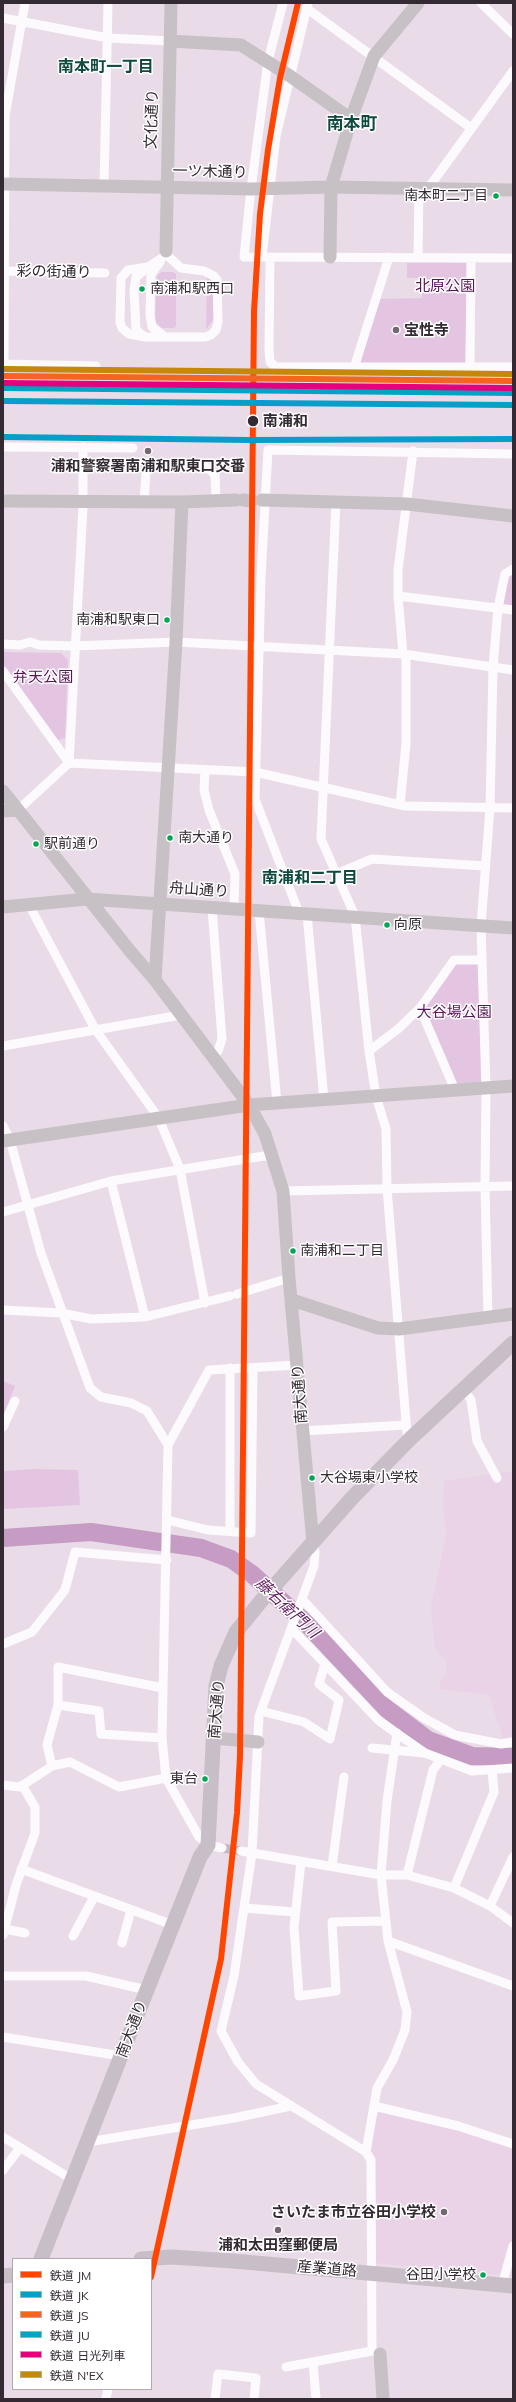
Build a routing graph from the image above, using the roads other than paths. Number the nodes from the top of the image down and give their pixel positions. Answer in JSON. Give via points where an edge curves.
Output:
{"nodes":[{"id":1,"x":25,"y":3,"type":"edge"},
{"id":2,"x":108,"y":3,"type":"edge"},
{"id":3,"x":171,"y":3,"type":"edge"},
{"id":4,"x":283,"y":3,"type":"edge"},
{"id":5,"x":418,"y":3,"type":"edge"},
{"id":6,"x":481,"y":3,"type":"edge"},
{"id":7,"x":307,"y":6,"type":"edge"},
{"id":8,"x":3,"y":18,"type":"edge"},
{"id":9,"x":22,"y":22,"type":"junction"},
{"id":10,"x":513,"y":34,"type":"edge"},
{"id":11,"x":108,"y":38,"type":"junction"},
{"id":12,"x":170,"y":41,"type":"junction"},
{"id":13,"x":374,"y":56,"type":"junction"},
{"id":14,"x":268,"y":61,"type":"junction"},
{"id":15,"x":513,"y":71,"type":"edge"},
{"id":16,"x":290,"y":76,"type":"junction"},
{"id":17,"x":351,"y":119,"type":"junction"},
{"id":18,"x":471,"y":128,"type":"junction"},
{"id":19,"x":3,"y":184,"type":"edge"},
{"id":20,"x":104,"y":186,"type":"junction"},
{"id":21,"x":166,"y":187,"type":"junction"},
{"id":22,"x":331,"y":187,"type":"junction"},
{"id":23,"x":270,"y":188,"type":"junction"},
{"id":24,"x":251,"y":189,"type":"junction"},
{"id":25,"x":423,"y":190,"type":"junction"},
{"id":26,"x":513,"y":190,"type":"edge"},
{"id":27,"x":164,"y":254,"type":"junction"},
{"id":28,"x":266,"y":257,"type":"junction"},
{"id":29,"x":330,"y":257,"type":"junction"},
{"id":30,"x":389,"y":257,"type":"junction"},
{"id":31,"x":418,"y":257,"type":"junction"},
{"id":32,"x":471,"y":258,"type":"junction"},
{"id":33,"x":513,"y":258,"type":"edge"},
{"id":34,"x":3,"y":271,"type":"edge"},
{"id":35,"x":105,"y":273,"type":"dead end"},
{"id":36,"x":147,"y":337,"type":"junction"},
{"id":37,"x":167,"y":337,"type":"junction"},
{"id":38,"x":4,"y":364,"type":"edge"},
{"id":39,"x":96,"y":366,"type":"dead end"},
{"id":40,"x":354,"y":368,"type":"junction"},
{"id":41,"x":470,"y":368,"type":"junction"},
{"id":42,"x":513,"y":368,"type":"edge"},
{"id":43,"x":3,"y":447,"type":"edge"},
{"id":44,"x":83,"y":447,"type":"junction"},
{"id":45,"x":133,"y":448,"type":"dead end"},
{"id":46,"x":413,"y":451,"type":"junction"},
{"id":47,"x":513,"y":454,"type":"edge"},
{"id":48,"x":216,"y":500,"type":"junction"},
{"id":49,"x":252,"y":500,"type":"junction"},
{"id":50,"x":3,"y":501,"type":"edge"},
{"id":51,"x":83,"y":501,"type":"junction"},
{"id":52,"x":336,"y":501,"type":"junction"},
{"id":53,"x":144,"y":502,"type":"junction"},
{"id":54,"x":182,"y":502,"type":"junction"},
{"id":55,"x":407,"y":504,"type":"junction"},
{"id":56,"x":513,"y":516,"type":"edge"},
{"id":57,"x":513,"y":569,"type":"edge"},
{"id":58,"x":398,"y":596,"type":"junction"},
{"id":59,"x":498,"y":608,"type":"junction"},
{"id":60,"x":513,"y":610,"type":"edge"},
{"id":61,"x":176,"y":642,"type":"junction"},
{"id":62,"x":3,"y":644,"type":"edge"},
{"id":63,"x":74,"y":646,"type":"junction"},
{"id":64,"x":259,"y":647,"type":"junction"},
{"id":65,"x":330,"y":651,"type":"junction"},
{"id":66,"x":403,"y":654,"type":"junction"},
{"id":67,"x":493,"y":667,"type":"junction"},
{"id":68,"x":513,"y":670,"type":"edge"},
{"id":69,"x":3,"y":671,"type":"edge"},
{"id":70,"x":69,"y":763,"type":"junction"},
{"id":71,"x":167,"y":768,"type":"junction"},
{"id":72,"x":205,"y":770,"type":"junction"},
{"id":73,"x":255,"y":772,"type":"junction"},
{"id":74,"x":322,"y":787,"type":"junction"},
{"id":75,"x":3,"y":791,"type":"edge"},
{"id":76,"x":400,"y":805,"type":"junction"},
{"id":77,"x":490,"y":808,"type":"junction"},
{"id":78,"x":513,"y":808,"type":"edge"},
{"id":79,"x":18,"y":810,"type":"junction"},
{"id":80,"x":3,"y":811,"type":"edge"},
{"id":81,"x":485,"y":866,"type":"junction"},
{"id":82,"x":336,"y":874,"type":"junction"},
{"id":83,"x":87,"y":899,"type":"junction"},
{"id":84,"x":28,"y":903,"type":"junction"},
{"id":85,"x":159,"y":903,"type":"junction"},
{"id":86,"x":3,"y":907,"type":"edge"},
{"id":87,"x":212,"y":908,"type":"junction"},
{"id":88,"x":234,"y":908,"type":"junction"},
{"id":89,"x":259,"y":911,"type":"junction"},
{"id":90,"x":303,"y":913,"type":"junction"},
{"id":91,"x":356,"y":916,"type":"junction"},
{"id":92,"x":481,"y":926,"type":"junction"},
{"id":93,"x":513,"y":928,"type":"edge"},
{"id":94,"x":482,"y":960,"type":"junction"},
{"id":95,"x":155,"y":980,"type":"junction"},
{"id":96,"x":420,"y":1008,"type":"junction"},
{"id":97,"x":181,"y":1015,"type":"junction"},
{"id":98,"x":95,"y":1029,"type":"junction"},
{"id":99,"x":3,"y":1046,"type":"edge"},
{"id":100,"x":369,"y":1051,"type":"junction"},
{"id":101,"x":213,"y":1057,"type":"junction"},
{"id":102,"x":513,"y":1086,"type":"edge"},
{"id":103,"x":486,"y":1089,"type":"junction"},
{"id":104,"x":455,"y":1090,"type":"junction"},
{"id":105,"x":376,"y":1096,"type":"junction"},
{"id":106,"x":324,"y":1100,"type":"junction"},
{"id":107,"x":277,"y":1103,"type":"junction"},
{"id":108,"x":249,"y":1105,"type":"junction"},
{"id":109,"x":158,"y":1117,"type":"junction"},
{"id":110,"x":3,"y":1126,"type":"edge"},
{"id":111,"x":7,"y":1141,"type":"edge"},
{"id":112,"x":273,"y":1157,"type":"junction"},
{"id":113,"x":180,"y":1169,"type":"junction"},
{"id":114,"x":111,"y":1181,"type":"junction"},
{"id":115,"x":485,"y":1186,"type":"junction"},
{"id":116,"x":513,"y":1186,"type":"edge"},
{"id":117,"x":387,"y":1188,"type":"junction"},
{"id":118,"x":283,"y":1191,"type":"junction"},
{"id":119,"x":27,"y":1205,"type":"junction"},
{"id":120,"x":3,"y":1212,"type":"edge"},
{"id":121,"x":288,"y":1278,"type":"junction"},
{"id":122,"x":292,"y":1300,"type":"junction"},
{"id":123,"x":205,"y":1304,"type":"junction"},
{"id":124,"x":3,"y":1310,"type":"edge"},
{"id":125,"x":61,"y":1313,"type":"junction"},
{"id":126,"x":513,"y":1314,"type":"edge"},
{"id":127,"x":144,"y":1317,"type":"junction"},
{"id":128,"x":488,"y":1318,"type":"junction"},
{"id":129,"x":399,"y":1329,"type":"junction"},
{"id":130,"x":513,"y":1343,"type":"edge"},
{"id":131,"x":298,"y":1365,"type":"junction"},
{"id":132,"x":230,"y":1368,"type":"junction"},
{"id":133,"x":253,"y":1368,"type":"junction"},
{"id":134,"x":464,"y":1390,"type":"junction"},
{"id":135,"x":15,"y":1401,"type":"dead end"},
{"id":136,"x":406,"y":1425,"type":"junction"},
{"id":137,"x":3,"y":1427,"type":"edge"},
{"id":138,"x":302,"y":1431,"type":"junction"},
{"id":139,"x":410,"y":1439,"type":"junction"},
{"id":140,"x":168,"y":1445,"type":"junction"},
{"id":141,"x":496,"y":1478,"type":"dead end"},
{"id":142,"x":167,"y":1525,"type":"junction"},
{"id":143,"x":230,"y":1531,"type":"junction"},
{"id":144,"x":314,"y":1543,"type":"junction"},
{"id":145,"x":167,"y":1557,"type":"junction"},
{"id":146,"x":302,"y":1603,"type":"junction"},
{"id":147,"x":293,"y":1627,"type":"junction"},
{"id":148,"x":3,"y":1644,"type":"edge"},
{"id":149,"x":325,"y":1664,"type":"junction"},
{"id":150,"x":163,"y":1688,"type":"junction"},
{"id":151,"x":58,"y":1705,"type":"junction"},
{"id":152,"x":261,"y":1711,"type":"junction"},
{"id":153,"x":397,"y":1733,"type":"junction"},
{"id":154,"x":162,"y":1738,"type":"junction"},
{"id":155,"x":214,"y":1738,"type":"junction"},
{"id":156,"x":258,"y":1742,"type":"junction"},
{"id":157,"x":513,"y":1742,"type":"edge"},
{"id":158,"x":372,"y":1748,"type":"dead end"},
{"id":159,"x":394,"y":1750,"type":"junction"},
{"id":160,"x":425,"y":1753,"type":"junction"},
{"id":161,"x":441,"y":1759,"type":"junction"},
{"id":162,"x":52,"y":1766,"type":"junction"},
{"id":163,"x":513,"y":1768,"type":"edge"},
{"id":164,"x":492,"y":1770,"type":"junction"},
{"id":165,"x":344,"y":1777,"type":"dead end"},
{"id":166,"x":166,"y":1778,"type":"junction"},
{"id":167,"x":3,"y":1785,"type":"edge"},
{"id":168,"x":22,"y":1785,"type":"junction"},
{"id":169,"x":215,"y":1846,"type":"junction"},
{"id":170,"x":240,"y":1851,"type":"tunnel mouth"},
{"id":171,"x":252,"y":1853,"type":"junction"},
{"id":172,"x":513,"y":1857,"type":"edge"},
{"id":173,"x":300,"y":1862,"type":"junction"},
{"id":174,"x":332,"y":1866,"type":"junction"},
{"id":175,"x":22,"y":1869,"type":"junction"},
{"id":176,"x":381,"y":1875,"type":"junction"},
{"id":177,"x":408,"y":1875,"type":"junction"},
{"id":178,"x":454,"y":1888,"type":"junction"},
{"id":179,"x":94,"y":1897,"type":"junction"},
{"id":180,"x":490,"y":1906,"type":"junction"},
{"id":181,"x":244,"y":1908,"type":"junction"},
{"id":182,"x":131,"y":1910,"type":"junction"},
{"id":183,"x":295,"y":1912,"type":"junction"},
{"id":184,"x":386,"y":1921,"type":"junction"},
{"id":185,"x":513,"y":1923,"type":"edge"},
{"id":186,"x":173,"y":1925,"type":"junction"},
{"id":187,"x":4,"y":1932,"type":"edge"},
{"id":188,"x":25,"y":1933,"type":"dead end"},
{"id":189,"x":73,"y":1936,"type":"dead end"},
{"id":190,"x":388,"y":1941,"type":"junction"},
{"id":191,"x":122,"y":1943,"type":"dead end"},
{"id":192,"x":3,"y":1976,"type":"edge"},
{"id":193,"x":513,"y":1986,"type":"edge"},
{"id":194,"x":147,"y":1990,"type":"junction"},
{"id":195,"x":3,"y":2037,"type":"edge"},
{"id":196,"x":121,"y":2056,"type":"junction"},
{"id":197,"x":291,"y":2106,"type":"junction"},
{"id":198,"x":374,"y":2106,"type":"junction"},
{"id":199,"x":3,"y":2138,"type":"edge"},
{"id":200,"x":88,"y":2142,"type":"junction"},
{"id":201,"x":513,"y":2144,"type":"edge"},
{"id":202,"x":20,"y":2148,"type":"junction"},
{"id":203,"x":366,"y":2152,"type":"junction"},
{"id":204,"x":3,"y":2170,"type":"edge"},
{"id":205,"x":73,"y":2180,"type":"junction"},
{"id":206,"x":513,"y":2246,"type":"edge"},
{"id":207,"x":41,"y":2258,"type":"edge"},
{"id":208,"x":152,"y":2258,"type":"edge"},
{"id":209,"x":373,"y":2273,"type":"junction"},
{"id":210,"x":507,"y":2285,"type":"edge"},
{"id":211,"x":376,"y":2353,"type":"junction"},
{"id":212,"x":313,"y":2362,"type":"junction"},
{"id":213,"x":286,"y":2366,"type":"dead end"},
{"id":214,"x":215,"y":2399,"type":"edge"},
{"id":215,"x":254,"y":2399,"type":"edge"},
{"id":216,"x":316,"y":2399,"type":"edge"},
{"id":217,"x":383,"y":2399,"type":"edge"}],
"edges":[{"from":1,"to":9,"type":"street"},
{"from":2,"to":11,"type":"street"},
{"from":3,"to":12,"type":"street","name":"文化通り"},
{"from":4,"to":14,"type":"street"},
{"from":5,"to":13,"type":"street"},
{"from":6,"to":10,"type":"street"},
{"from":7,"to":13,"type":"street"},
{"from":7,"to":16,"type":"street"},
{"from":8,"to":9,"type":"street"},
{"from":9,"to":11,"type":"street"},
{"from":9,"to":19,"type":"street","via":[[5,116]]},
{"from":11,"to":12,"type":"street"},
{"from":11,"to":20,"type":"street"},
{"from":12,"to":14,"type":"street","via":[[240,45]]},
{"from":12,"to":21,"type":"street","name":"文化通り"},
{"from":13,"to":17,"type":"street"},
{"from":13,"to":18,"type":"street"},
{"from":14,"to":16,"type":"street"},
{"from":14,"to":24,"type":"street"},
{"from":15,"to":18,"type":"street"},
{"from":16,"to":17,"type":"street"},
{"from":16,"to":23,"type":"street","via":[[276,136]]},
{"from":17,"to":22,"type":"street"},
{"from":18,"to":25,"type":"street"},
{"from":19,"to":20,"type":"street","name":"一ツ木通り"},
{"from":19,"to":34,"type":"street"},
{"from":20,"to":21,"type":"street","name":"一ツ木通り"},
{"from":21,"to":24,"type":"street","name":"一ツ木通り"},
{"from":21,"to":27,"type":"street","name":"文化通り"},
{"from":22,"to":23,"type":"street","name":"一ツ木通り"},
{"from":22,"to":25,"type":"street","name":"一ツ木通り"},
{"from":22,"to":29,"type":"street"},
{"from":23,"to":24,"type":"street","name":"一ツ木通り"},
{"from":23,"to":28,"type":"street"},
{"from":24,"to":28,"type":"street","via":[[244,257]]},
{"from":25,"to":26,"type":"street","name":"一ツ木通り"},
{"from":25,"to":31,"type":"street"},
{"from":27,"to":36,"type":"street","via":[[142,270],[135,280],[136,330]]},
{"from":27,"to":36,"type":"street","via":[[148,266],[128,270],[119,284],[122,328],[128,334]]},
{"from":27,"to":37,"type":"street","via":[[151,274],[150,315],[152,327]]},
{"from":27,"to":37,"type":"street","via":[[182,268],[204,271],[214,276],[218,287],[218,322],[214,333],[205,337]]},
{"from":28,"to":29,"type":"street"},
{"from":28,"to":40,"type":"street","via":[[270,362],[276,367]]},
{"from":29,"to":30,"type":"street"},
{"from":30,"to":31,"type":"street"},
{"from":30,"to":40,"type":"street"},
{"from":31,"to":32,"type":"street"},
{"from":32,"to":33,"type":"street"},
{"from":32,"to":41,"type":"street"},
{"from":34,"to":35,"type":"street","name":"彩の街通り"},
{"from":34,"to":38,"type":"street"},
{"from":36,"to":37,"type":"street"},
{"from":38,"to":39,"type":"street"},
{"from":40,"to":41,"type":"street"},
{"from":41,"to":42,"type":"street"},
{"from":43,"to":44,"type":"street"},
{"from":44,"to":45,"type":"street"},
{"from":44,"to":51,"type":"street"},
{"from":46,"to":47,"type":"street"},
{"from":46,"to":49,"type":"street","via":[[268,450]]},
{"from":46,"to":55,"type":"street"},
{"from":48,"to":49,"type":"street"},
{"from":48,"to":53,"type":"street","via":[[215,474],[204,466],[152,467],[146,472]]},
{"from":48,"to":54,"type":"street"},
{"from":49,"to":52,"type":"street"},
{"from":49,"to":64,"type":"street"},
{"from":50,"to":51,"type":"street"},
{"from":51,"to":53,"type":"street"},
{"from":51,"to":63,"type":"street"},
{"from":52,"to":55,"type":"street"},
{"from":52,"to":65,"type":"street"},
{"from":53,"to":54,"type":"street"},
{"from":54,"to":61,"type":"street"},
{"from":55,"to":56,"type":"street"},
{"from":55,"to":58,"type":"street","via":[[398,570]]},
{"from":57,"to":59,"type":"street","via":[[505,574]]},
{"from":58,"to":59,"type":"street"},
{"from":58,"to":66,"type":"street"},
{"from":59,"to":60,"type":"street"},
{"from":59,"to":67,"type":"street"},
{"from":61,"to":63,"type":"street"},
{"from":61,"to":64,"type":"street"},
{"from":61,"to":71,"type":"street"},
{"from":62,"to":63,"type":"street","via":[[20,645],[30,642],[38,645]]},
{"from":63,"to":70,"type":"street"},
{"from":64,"to":65,"type":"street"},
{"from":64,"to":73,"type":"street"},
{"from":65,"to":66,"type":"street"},
{"from":65,"to":74,"type":"street"},
{"from":66,"to":67,"type":"street"},
{"from":66,"to":76,"type":"street","via":[[406,658],[406,744]]},
{"from":67,"to":68,"type":"street"},
{"from":67,"to":77,"type":"street"},
{"from":69,"to":70,"type":"street"},
{"from":70,"to":71,"type":"street"},
{"from":70,"to":79,"type":"street"},
{"from":71,"to":72,"type":"street"},
{"from":71,"to":85,"type":"street"},
{"from":72,"to":73,"type":"street"},
{"from":72,"to":88,"type":"street","via":[[204,790],[209,810],[235,874]]},
{"from":73,"to":74,"type":"street"},
{"from":73,"to":90,"type":"street","via":[[255,799]]},
{"from":74,"to":76,"type":"street"},
{"from":74,"to":82,"type":"street","via":[[321,839]]},
{"from":75,"to":79,"type":"street","name":"南大通り"},
{"from":76,"to":77,"type":"street"},
{"from":77,"to":78,"type":"street"},
{"from":77,"to":81,"type":"street"},
{"from":79,"to":80,"type":"street"},
{"from":79,"to":83,"type":"street","name":"南大通り"},
{"from":81,"to":82,"type":"street","via":[[372,859]]},
{"from":81,"to":92,"type":"street"},
{"from":82,"to":91,"type":"street"},
{"from":83,"to":84,"type":"street","name":"舟山通り"},
{"from":83,"to":85,"type":"street","name":"舟山通り"},
{"from":83,"to":95,"type":"street","name":"南大通り"},
{"from":84,"to":86,"type":"street","name":"舟山通り"},
{"from":84,"to":98,"type":"street"},
{"from":85,"to":87,"type":"street","name":"舟山通り"},
{"from":85,"to":95,"type":"street"},
{"from":87,"to":88,"type":"street","name":"舟山通り"},
{"from":87,"to":101,"type":"street","via":[[222,1039]]},
{"from":88,"to":89,"type":"street","name":"舟山通り"},
{"from":89,"to":90,"type":"street","name":"舟山通り"},
{"from":89,"to":107,"type":"street"},
{"from":90,"to":91,"type":"street","name":"舟山通り"},
{"from":90,"to":106,"type":"street"},
{"from":91,"to":92,"type":"street","name":"舟山通り"},
{"from":91,"to":100,"type":"street"},
{"from":92,"to":93,"type":"street","name":"舟山通り"},
{"from":92,"to":94,"type":"street"},
{"from":94,"to":96,"type":"street","via":[[454,960]]},
{"from":94,"to":103,"type":"street"},
{"from":95,"to":97,"type":"street","name":"南大通り"},
{"from":96,"to":100,"type":"street"},
{"from":96,"to":104,"type":"street"},
{"from":97,"to":98,"type":"street"},
{"from":97,"to":101,"type":"street","name":"南大通り"},
{"from":98,"to":99,"type":"street"},
{"from":98,"to":109,"type":"street"},
{"from":100,"to":105,"type":"street"},
{"from":101,"to":108,"type":"street","name":"南大通り"},
{"from":102,"to":103,"type":"street"},
{"from":103,"to":104,"type":"street"},
{"from":103,"to":115,"type":"street"},
{"from":104,"to":105,"type":"street"},
{"from":105,"to":106,"type":"street"},
{"from":105,"to":117,"type":"street","via":[[386,1129]]},
{"from":106,"to":107,"type":"street"},
{"from":107,"to":108,"type":"street"},
{"from":108,"to":109,"type":"street"},
{"from":108,"to":112,"type":"street","name":"南大通り","via":[[265,1134]]},
{"from":109,"to":111,"type":"street"},
{"from":109,"to":113,"type":"street"},
{"from":110,"to":111,"type":"street"},
{"from":111,"to":119,"type":"street"},
{"from":112,"to":113,"type":"street","via":[[264,1156]]},
{"from":112,"to":118,"type":"street","name":"南大通り"},
{"from":113,"to":114,"type":"street"},
{"from":113,"to":123,"type":"street"},
{"from":114,"to":119,"type":"street"},
{"from":114,"to":127,"type":"street"},
{"from":115,"to":116,"type":"street"},
{"from":115,"to":117,"type":"street"},
{"from":115,"to":128,"type":"street"},
{"from":117,"to":118,"type":"street"},
{"from":117,"to":129,"type":"street"},
{"from":118,"to":121,"type":"street","name":"南大通り"},
{"from":119,"to":120,"type":"street"},
{"from":119,"to":125,"type":"street"},
{"from":121,"to":122,"type":"street","name":"南大通り"},
{"from":121,"to":123,"type":"street"},
{"from":122,"to":129,"type":"street","via":[[378,1328]]},
{"from":122,"to":131,"type":"street","name":"南大通り"},
{"from":123,"to":127,"type":"street"},
{"from":124,"to":125,"type":"street"},
{"from":125,"to":127,"type":"street","via":[[91,1319]]},
{"from":125,"to":140,"type":"street","via":[[90,1388],[101,1397],[131,1403],[147,1411]]},
{"from":126,"to":128,"type":"street"},
{"from":128,"to":129,"type":"street"},
{"from":129,"to":136,"type":"street"},
{"from":130,"to":134,"type":"main road"},
{"from":131,"to":133,"type":"street"},
{"from":131,"to":138,"type":"street","name":"南大通り"},
{"from":132,"to":133,"type":"street"},
{"from":132,"to":140,"type":"street","via":[[209,1370]]},
{"from":132,"to":143,"type":"street"},
{"from":133,"to":143,"type":"street","via":[[251,1533]]},
{"from":134,"to":139,"type":"main road"},
{"from":134,"to":141,"type":"street","via":[[471,1400],[477,1441]]},
{"from":135,"to":137,"type":"street"},
{"from":136,"to":138,"type":"street"},
{"from":136,"to":139,"type":"street"},
{"from":138,"to":144,"type":"street","name":"南大通り"},
{"from":139,"to":144,"type":"main road","via":[[352,1498]]},
{"from":140,"to":142,"type":"street"},
{"from":142,"to":143,"type":"street"},
{"from":142,"to":145,"type":"street"},
{"from":144,"to":146,"type":"street","via":[[314,1566]]},
{"from":144,"to":155,"type":"main road","name":"南大通り","via":[[236,1632],[221,1666],[216,1686]]},
{"from":145,"to":148,"type":"street","via":[[75,1552],[65,1590],[32,1632]]},
{"from":145,"to":150,"type":"street"},
{"from":146,"to":147,"type":"street"},
{"from":146,"to":157,"type":"street","via":[[387,1692],[424,1718],[455,1735],[501,1744]]},
{"from":147,"to":149,"type":"street"},
{"from":147,"to":152,"type":"street"},
{"from":149,"to":152,"type":"street","via":[[319,1684],[339,1700],[330,1739],[304,1722]]},
{"from":149,"to":153,"type":"street","via":[[379,1721]]},
{"from":150,"to":151,"type":"street","via":[[58,1667]]},
{"from":150,"to":154,"type":"street"},
{"from":151,"to":154,"type":"street","via":[[99,1711],[101,1734]]},
{"from":151,"to":162,"type":"street","via":[[47,1745]]},
{"from":152,"to":156,"type":"street"},
{"from":153,"to":159,"type":"street"},
{"from":153,"to":160,"type":"street"},
{"from":154,"to":166,"type":"street"},
{"from":155,"to":156,"type":"street"},
{"from":155,"to":169,"type":"main road","name":"南大通り"},
{"from":156,"to":171,"type":"street"},
{"from":158,"to":159,"type":"street"},
{"from":159,"to":160,"type":"street"},
{"from":159,"to":176,"type":"street"},
{"from":160,"to":161,"type":"street"},
{"from":161,"to":164,"type":"street","via":[[472,1771]]},
{"from":161,"to":177,"type":"street","via":[[434,1770]]},
{"from":162,"to":166,"type":"street","via":[[70,1762],[119,1786]]},
{"from":162,"to":168,"type":"street"},
{"from":163,"to":164,"type":"street"},
{"from":164,"to":178,"type":"street","via":[[494,1792]]},
{"from":165,"to":174,"type":"street"},
{"from":166,"to":169,"type":"street","via":[[199,1838]]},
{"from":167,"to":168,"type":"street"},
{"from":168,"to":175,"type":"street","via":[[35,1807],[36,1817],[35,1833]]},
{"from":169,"to":186,"type":"main road","name":"南大通り","via":[[200,1857]]},
{"from":170,"to":171,"type":"street"},
{"from":171,"to":173,"type":"street"},
{"from":171,"to":181,"type":"street"},
{"from":172,"to":180,"type":"street"},
{"from":173,"to":174,"type":"street"},
{"from":173,"to":183,"type":"street"},
{"from":174,"to":176,"type":"street"},
{"from":175,"to":179,"type":"street"},
{"from":175,"to":187,"type":"street"},
{"from":176,"to":177,"type":"street"},
{"from":176,"to":184,"type":"street"},
{"from":177,"to":178,"type":"street"},
{"from":178,"to":180,"type":"street"},
{"from":179,"to":182,"type":"street"},
{"from":179,"to":189,"type":"street"},
{"from":180,"to":185,"type":"street"},
{"from":181,"to":183,"type":"street"},
{"from":181,"to":197,"type":"street","via":[[234,1976],[221,2031],[238,2062],[256,2084]]},
{"from":182,"to":186,"type":"street"},
{"from":182,"to":191,"type":"street"},
{"from":183,"to":184,"type":"street","via":[[299,1996],[336,1991],[332,1922]]},
{"from":184,"to":190,"type":"street"},
{"from":186,"to":194,"type":"main road","name":"南大通り"},
{"from":187,"to":188,"type":"street"},
{"from":190,"to":193,"type":"street"},
{"from":190,"to":198,"type":"street","via":[[407,2012],[405,2030],[378,2088]]},
{"from":192,"to":194,"type":"street","via":[[86,1976]]},
{"from":194,"to":196,"type":"main road","name":"南大通り"},
{"from":195,"to":196,"type":"street"},
{"from":196,"to":200,"type":"main road","name":"南大通り"},
{"from":197,"to":200,"type":"street"},
{"from":197,"to":203,"type":"street"},
{"from":198,"to":201,"type":"street","via":[[458,2126]]},
{"from":198,"to":203,"type":"street"},
{"from":199,"to":202,"type":"street"},
{"from":200,"to":205,"type":"main road","name":"南大通り"},
{"from":202,"to":204,"type":"street"},
{"from":202,"to":205,"type":"street"},
{"from":203,"to":209,"type":"street","via":[[371,2160]]},
{"from":205,"to":207,"type":"main road","name":"南大通り"},
{"from":206,"to":210,"type":"street"},
{"from":208,"to":209,"type":"main road","name":"産業道路","via":[[167,2257]]},
{"from":209,"to":210,"type":"main road","name":"産業道路"},
{"from":209,"to":211,"type":"street"},
{"from":211,"to":212,"type":"street"},
{"from":211,"to":217,"type":"street"},
{"from":212,"to":213,"type":"street"},
{"from":212,"to":216,"type":"street"},
{"from":214,"to":215,"type":"street","via":[[218,2374],[256,2378]]}]}
